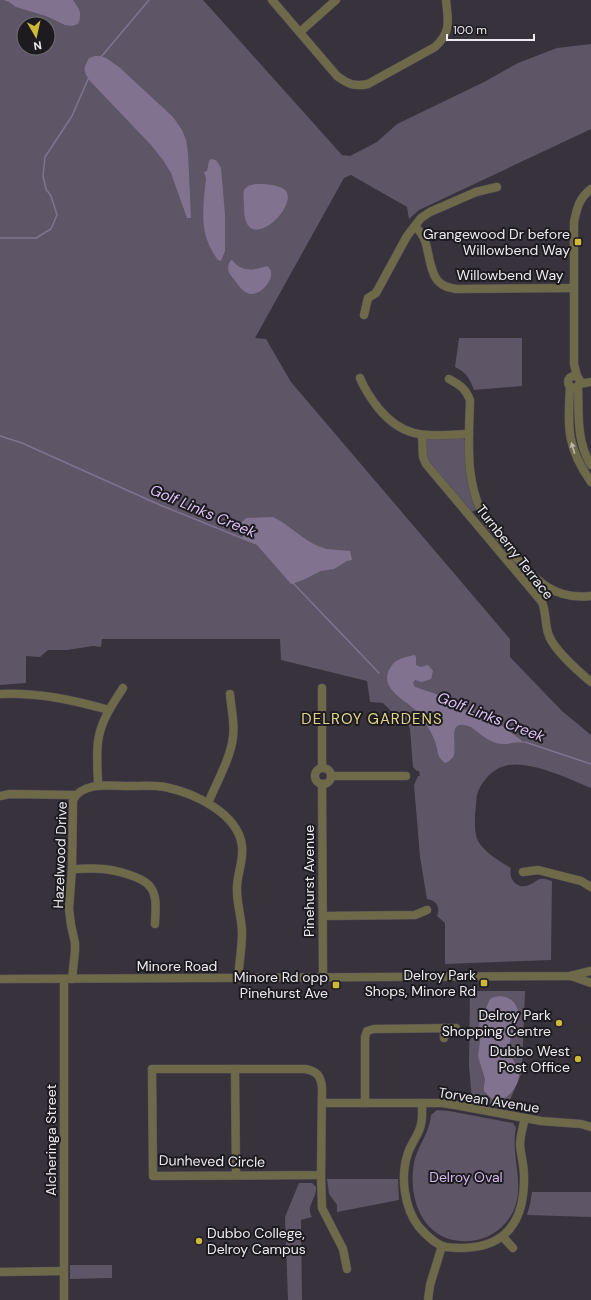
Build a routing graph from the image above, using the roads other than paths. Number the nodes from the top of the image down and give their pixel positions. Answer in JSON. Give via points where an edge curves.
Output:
{"nodes":[{"id":1,"x":272,"y":0,"type":"edge"},
{"id":2,"x":336,"y":0,"type":"edge"},
{"id":3,"x":446,"y":0,"type":"edge"},
{"id":4,"x":300,"y":32,"type":"junction"},
{"id":5,"x":496,"y":187,"type":"dead end"},
{"id":6,"x":591,"y":189,"type":"edge"},
{"id":7,"x":415,"y":226,"type":"junction"},
{"id":8,"x":573,"y":288,"type":"junction"},
{"id":9,"x":364,"y":315,"type":"dead end"},
{"id":10,"x":360,"y":378,"type":"dead end"},
{"id":11,"x":449,"y":379,"type":"dead end"},
{"id":12,"x":576,"y":381,"type":"junction"},
{"id":13,"x":591,"y":382,"type":"edge"},
{"id":14,"x":469,"y":434,"type":"junction"},
{"id":15,"x":422,"y":435,"type":"junction"},
{"id":16,"x":591,"y":465,"type":"edge"},
{"id":17,"x":591,"y":482,"type":"edge"},
{"id":18,"x":554,"y":591,"type":"junction"},
{"id":19,"x":591,"y":596,"type":"edge"},
{"id":20,"x":542,"y":602,"type":"junction"},
{"id":21,"x":591,"y":682,"type":"edge"},
{"id":22,"x":123,"y":688,"type":"dead end"},
{"id":23,"x":322,"y":688,"type":"dead end"},
{"id":24,"x":0,"y":694,"type":"edge"},
{"id":25,"x":230,"y":694,"type":"dead end"},
{"id":26,"x":109,"y":710,"type":"junction"},
{"id":27,"x":322,"y":768,"type":"junction"},
{"id":28,"x":331,"y":776,"type":"junction"},
{"id":29,"x":406,"y":776,"type":"dead end"},
{"id":30,"x":322,"y":784,"type":"junction"},
{"id":31,"x":98,"y":786,"type":"junction"},
{"id":32,"x":75,"y":795,"type":"junction"},
{"id":33,"x":0,"y":796,"type":"edge"},
{"id":34,"x":208,"y":803,"type":"junction"},
{"id":35,"x":72,"y":869,"type":"junction"},
{"id":36,"x":523,"y":872,"type":"dead end"},
{"id":37,"x":591,"y":887,"type":"edge"},
{"id":38,"x":427,"y":910,"type":"dead end"},
{"id":39,"x":323,"y":916,"type":"junction"},
{"id":40,"x":155,"y":924,"type":"dead end"},
{"id":41,"x":591,"y":971,"type":"edge"},
{"id":42,"x":570,"y":976,"type":"junction"},
{"id":43,"x":323,"y":978,"type":"junction"},
{"id":44,"x":0,"y":979,"type":"edge"},
{"id":45,"x":68,"y":979,"type":"junction"},
{"id":46,"x":238,"y":979,"type":"junction"},
{"id":47,"x":591,"y":983,"type":"edge"},
{"id":48,"x":444,"y":1028,"type":"junction"},
{"id":49,"x":456,"y":1028,"type":"dead end"},
{"id":50,"x":444,"y":1038,"type":"dead end"},
{"id":51,"x":236,"y":1069,"type":"junction"},
{"id":52,"x":322,"y":1103,"type":"junction"},
{"id":53,"x":365,"y":1103,"type":"junction"},
{"id":54,"x":422,"y":1103,"type":"junction"},
{"id":55,"x":525,"y":1118,"type":"junction"},
{"id":56,"x":591,"y":1122,"type":"edge"},
{"id":57,"x":581,"y":1124,"type":"junction"},
{"id":58,"x":591,"y":1127,"type":"edge"},
{"id":59,"x":236,"y":1175,"type":"junction"},
{"id":60,"x":321,"y":1175,"type":"junction"},
{"id":61,"x":503,"y":1236,"type":"junction"},
{"id":62,"x":442,"y":1246,"type":"junction"},
{"id":63,"x":513,"y":1248,"type":"dead end"},
{"id":64,"x":347,"y":1269,"type":"dead end"},
{"id":65,"x":64,"y":1271,"type":"junction"},
{"id":66,"x":0,"y":1272,"type":"edge"},
{"id":67,"x":64,"y":1300,"type":"edge"},
{"id":68,"x":428,"y":1300,"type":"edge"}],
"edges":[{"from":1,"to":4,"type":"street"},
{"from":2,"to":4,"type":"street"},
{"from":3,"to":4,"type":"street","via":[[448,24],[444,39],[436,47],[360,86],[347,84],[337,76]]},
{"from":5,"to":7,"type":"street","via":[[476,192],[430,212]]},
{"from":6,"to":8,"type":"street","via":[[577,206],[574,222]]},
{"from":7,"to":8,"type":"street","name":"Willowbend Way","via":[[425,240],[438,282],[447,287]]},
{"from":7,"to":9,"type":"street","via":[[376,293],[368,298]]},
{"from":8,"to":12,"type":"street"},
{"from":10,"to":15,"type":"street","via":[[368,396],[386,418],[408,432]]},
{"from":11,"to":14,"type":"street","via":[[466,391],[470,400]]},
{"from":12,"to":13,"type":"street"},
{"from":12,"to":16,"type":"street","via":[[581,441]]},
{"from":17,"to":12,"type":"street","one_way":true,"via":[[577,460],[572,444],[569,416]]},
{"from":14,"to":15,"type":"street"},
{"from":14,"to":18,"type":"street","via":[[471,484],[480,511],[527,570],[546,588]]},
{"from":15,"to":20,"type":"street","name":"Turnberry Terrace","via":[[423,457],[426,464]]},
{"from":18,"to":19,"type":"street","via":[[575,596]]},
{"from":18,"to":20,"type":"street"},
{"from":20,"to":21,"type":"street","name":"Turnberry Terrace","via":[[549,638]]},
{"from":22,"to":26,"type":"street"},
{"from":23,"to":27,"type":"street"},
{"from":24,"to":26,"type":"street","via":[[50,696]]},
{"from":25,"to":34,"type":"street","via":[[233,737]]},
{"from":26,"to":31,"type":"street","via":[[98,742]]},
{"from":27,"to":28,"type":"street","via":[[327,769]]},
{"from":27,"to":30,"type":"street","via":[[316,771],[314,776],[316,781]]},
{"from":28,"to":29,"type":"street"},
{"from":28,"to":30,"type":"street","via":[[328,782]]},
{"from":30,"to":39,"type":"street","name":"Pinehurst Avenue"},
{"from":31,"to":32,"type":"street","name":"Hazelwood Drive"},
{"from":31,"to":34,"type":"street","name":"Hazelwood Drive","via":[[164,787]]},
{"from":32,"to":33,"type":"street"},
{"from":32,"to":35,"type":"street","name":"Hazelwood Drive","via":[[72,806]]},
{"from":34,"to":46,"type":"street","name":"Hazelwood Drive","via":[[232,823],[239,834],[242,847],[237,891],[242,935]]},
{"from":35,"to":40,"type":"street","via":[[117,871],[146,882],[155,897]]},
{"from":35,"to":45,"type":"street","name":"Hazelwood Drive","via":[[69,909],[75,951]]},
{"from":36,"to":37,"type":"street","via":[[538,870]]},
{"from":38,"to":39,"type":"street","via":[[414,915]]},
{"from":39,"to":43,"type":"street","name":"Pinehurst Avenue"},
{"from":41,"to":42,"type":"street","name":"Minore Road"},
{"from":42,"to":43,"type":"street","name":"Minore Road"},
{"from":42,"to":47,"type":"street","name":"Minore Road"},
{"from":43,"to":46,"type":"street","name":"Minore Road"},
{"from":44,"to":45,"type":"street","name":"Minore Road"},
{"from":45,"to":46,"type":"street","name":"Minore Road"},
{"from":45,"to":65,"type":"street","name":"Alcheringa Street"},
{"from":48,"to":49,"type":"street"},
{"from":48,"to":50,"type":"street"},
{"from":48,"to":53,"type":"street","via":[[374,1029],[367,1032]]},
{"from":51,"to":52,"type":"street","name":"Dunheved Circle","via":[[311,1070],[320,1078]]},
{"from":51,"to":59,"type":"street"},
{"from":51,"to":59,"type":"street","name":"Dunheved Circle","via":[[152,1069],[153,1176]]},
{"from":52,"to":53,"type":"street","name":"Torvean Avenue"},
{"from":52,"to":60,"type":"street","name":"Dunheved Circle"},
{"from":53,"to":54,"type":"street","name":"Torvean Avenue"},
{"from":54,"to":55,"type":"street","name":"Torvean Avenue","via":[[456,1105]]},
{"from":54,"to":62,"type":"street","via":[[420,1128],[406,1160],[405,1196],[417,1224]]},
{"from":55,"to":57,"type":"street","name":"Torvean Avenue"},
{"from":55,"to":61,"type":"street","via":[[520,1138],[524,1175],[522,1202],[515,1221]]},
{"from":56,"to":57,"type":"street","name":"Torvean Avenue"},
{"from":57,"to":58,"type":"street","name":"Torvean Avenue"},
{"from":59,"to":60,"type":"street","name":"Dunheved Circle"},
{"from":60,"to":64,"type":"street","via":[[322,1208],[343,1249]]},
{"from":61,"to":62,"type":"street","via":[[489,1244],[472,1248]]},
{"from":61,"to":63,"type":"street"},
{"from":62,"to":68,"type":"street"},
{"from":65,"to":66,"type":"street"},
{"from":65,"to":67,"type":"street","name":"Alcheringa Street"}]}
